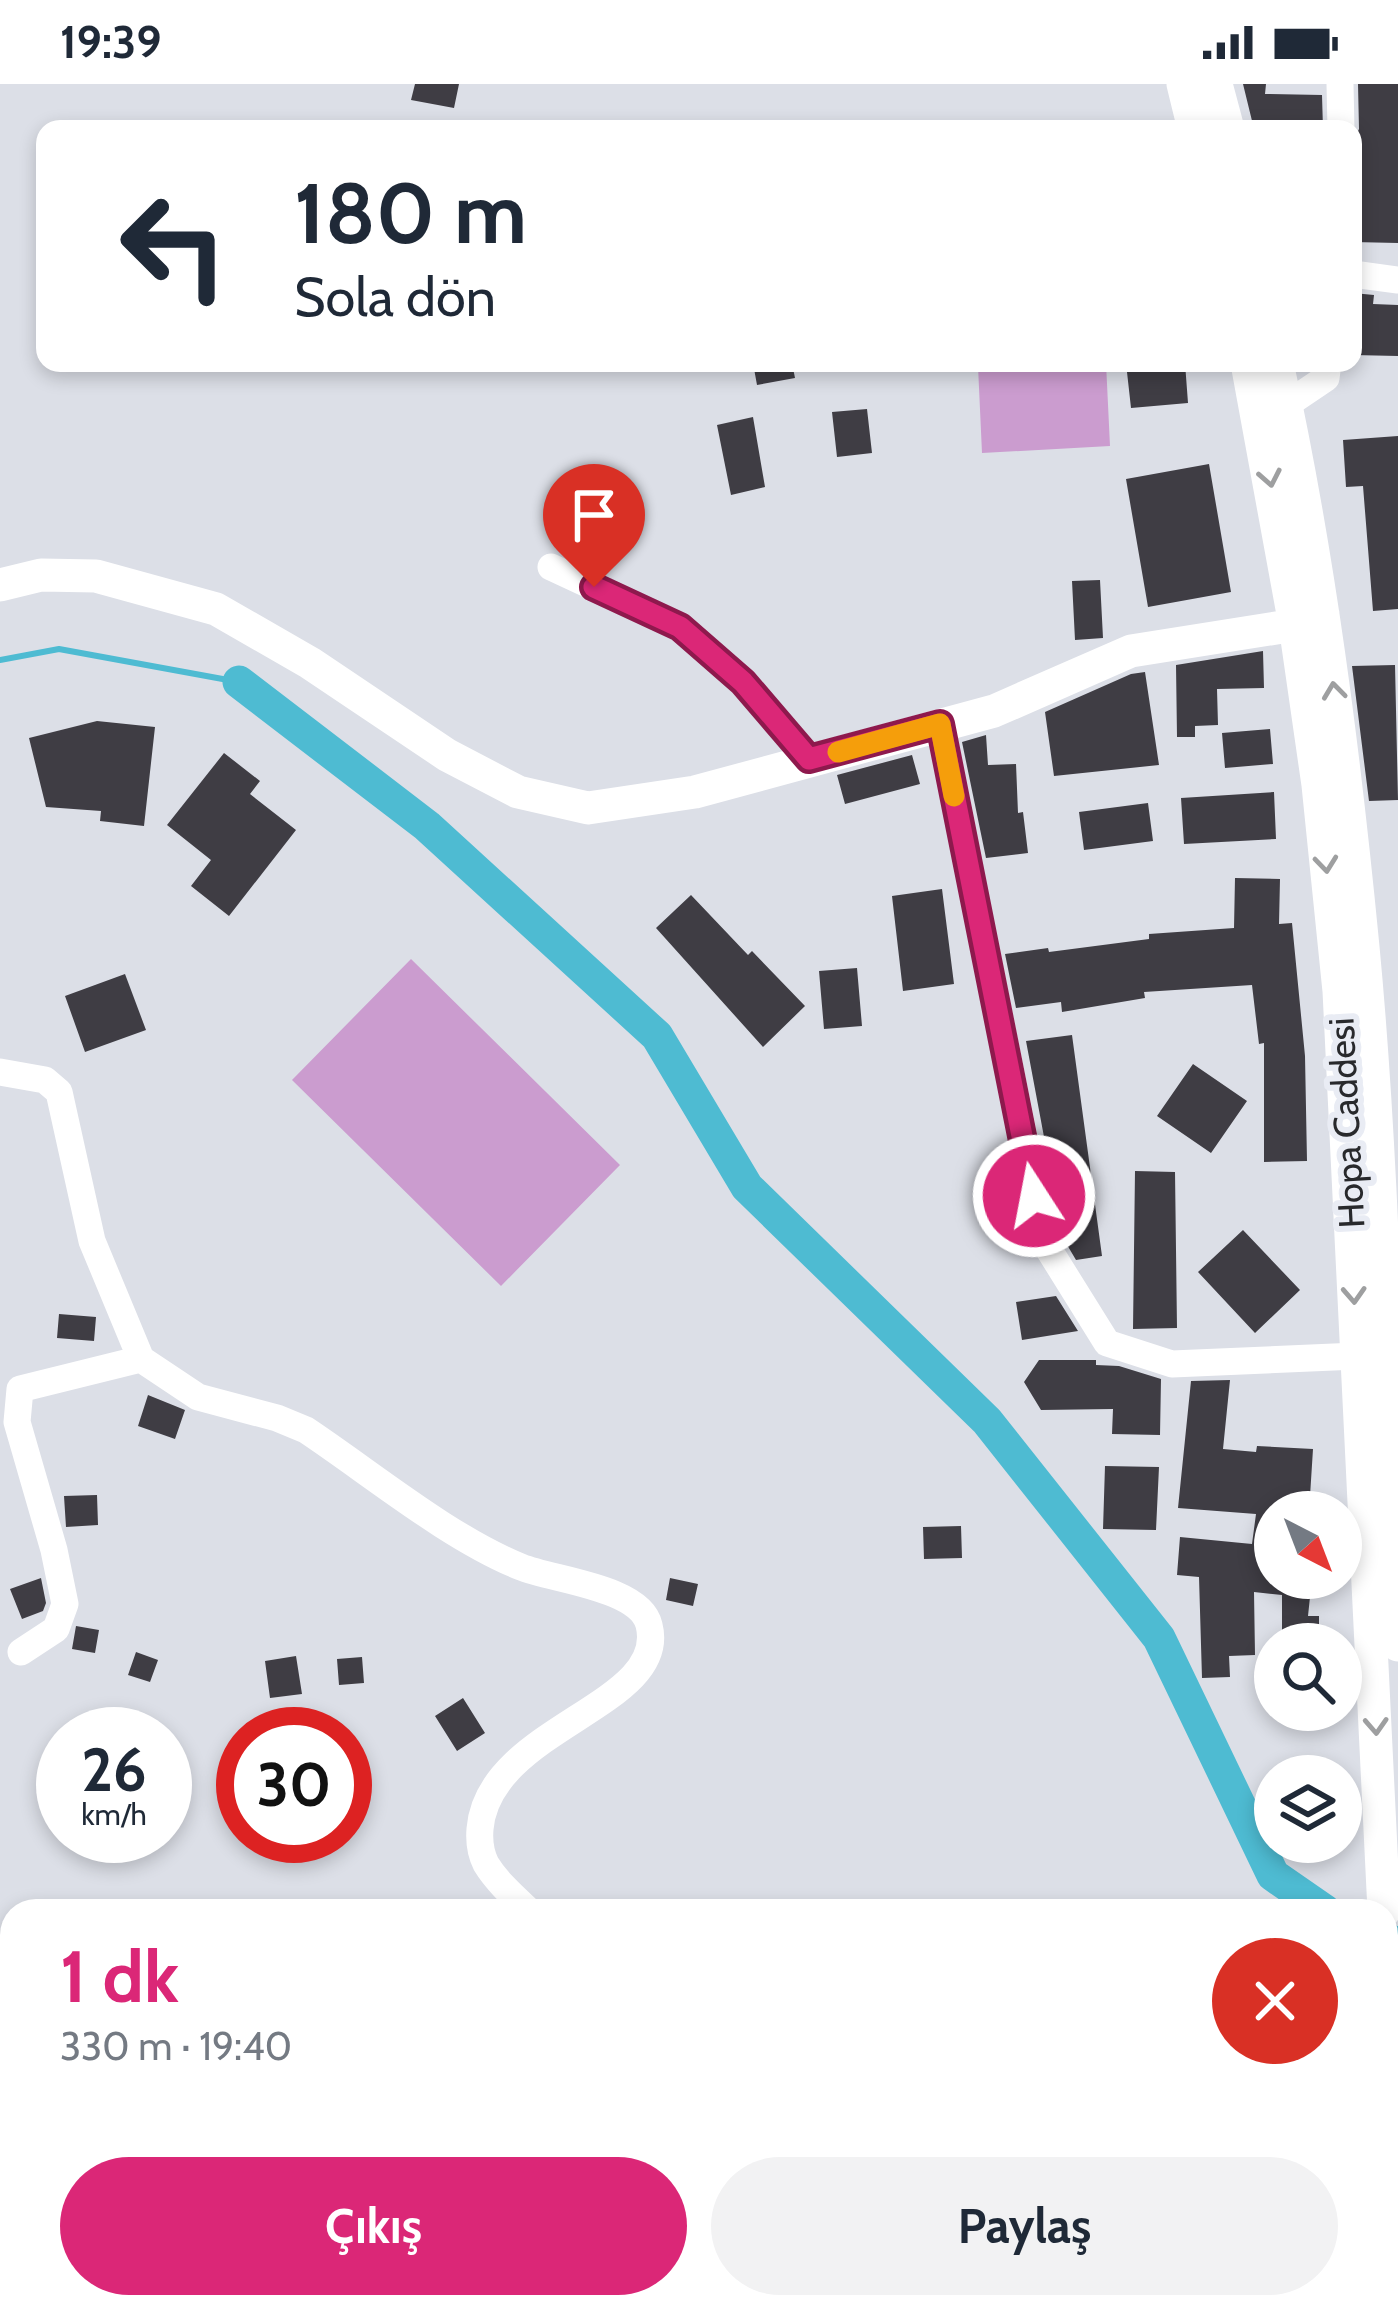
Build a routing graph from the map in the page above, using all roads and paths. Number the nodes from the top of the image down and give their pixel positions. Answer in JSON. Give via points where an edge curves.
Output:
{"nodes":[{"id":1,"x":1183,"y":84,"type":"edge"},
{"id":2,"x":1216,"y":84,"type":"edge"},
{"id":3,"x":1340,"y":84,"type":"edge"},
{"id":4,"x":1192,"y":120,"type":"edge"},
{"id":5,"x":1226,"y":120,"type":"edge"},
{"id":6,"x":1341,"y":120,"type":"edge"},
{"id":7,"x":1362,"y":275,"type":"edge"},
{"id":8,"x":1398,"y":280,"type":"edge"},
{"id":9,"x":1249,"y":372,"type":"edge"},
{"id":10,"x":1279,"y":372,"type":"edge"},
{"id":11,"x":1327,"y":372,"type":"edge"},
{"id":12,"x":1286,"y":405,"type":"junction"},
{"id":13,"x":551,"y":567,"type":"dead end"},
{"id":14,"x":0,"y":585,"type":"edge"},
{"id":15,"x":1309,"y":620,"type":"junction"},
{"id":16,"x":940,"y":724,"type":"junction"},
{"id":17,"x":809,"y":759,"type":"junction"},
{"id":18,"x":0,"y":1072,"type":"edge"},
{"id":19,"x":1357,"y":1356,"type":"junction"},
{"id":20,"x":141,"y":1359,"type":"junction"},
{"id":21,"x":1398,"y":1645,"type":"edge"},
{"id":22,"x":21,"y":1652,"type":"dead end"},
{"id":23,"x":518,"y":1899,"type":"edge"},
{"id":24,"x":1384,"y":1899,"type":"edge"}],
"edges":[{"from":1,"to":4,"type":"main road"},
{"from":2,"to":5,"type":"main road"},
{"from":3,"to":6,"type":"street"},
{"from":7,"to":8,"type":"street"},
{"from":9,"to":15,"type":"main road","name":"Hopa Caddesi","one_way":true},
{"from":10,"to":12,"type":"main road","name":"Hopa Caddesi"},
{"from":11,"to":12,"type":"street"},
{"from":12,"to":15,"type":"main road","name":"Hopa Caddesi"},
{"from":13,"to":17,"type":"street","via":[[680,627],[743,682]]},
{"from":14,"to":17,"type":"main road","via":[[40,575],[95,576],[216,609],[447,755],[518,792],[588,808],[695,793]]},
{"from":15,"to":16,"type":"main road","via":[[1131,651],[994,711]]},
{"from":15,"to":19,"type":"main road","name":"Hopa Caddesi","one_way":true},
{"from":21,"to":15,"type":"main road","name":"Hopa Caddesi","one_way":true,"via":[[1363,949]]},
{"from":16,"to":17,"type":"main road"},
{"from":16,"to":19,"type":"street","via":[[1046,1245],[1107,1342],[1172,1364]]},
{"from":18,"to":20,"type":"street","via":[[45,1080],[59,1092],[92,1241]]},
{"from":19,"to":24,"type":"main road","name":"Hopa Caddesi","one_way":true},
{"from":20,"to":22,"type":"street","via":[[20,1389],[16,1422],[65,1604],[56,1629]]},
{"from":20,"to":23,"type":"street","via":[[198,1396],[306,1430],[507,1561],[619,1595],[642,1610],[650,1656],[639,1674],[540,1739],[489,1793],[479,1844]]}]}
